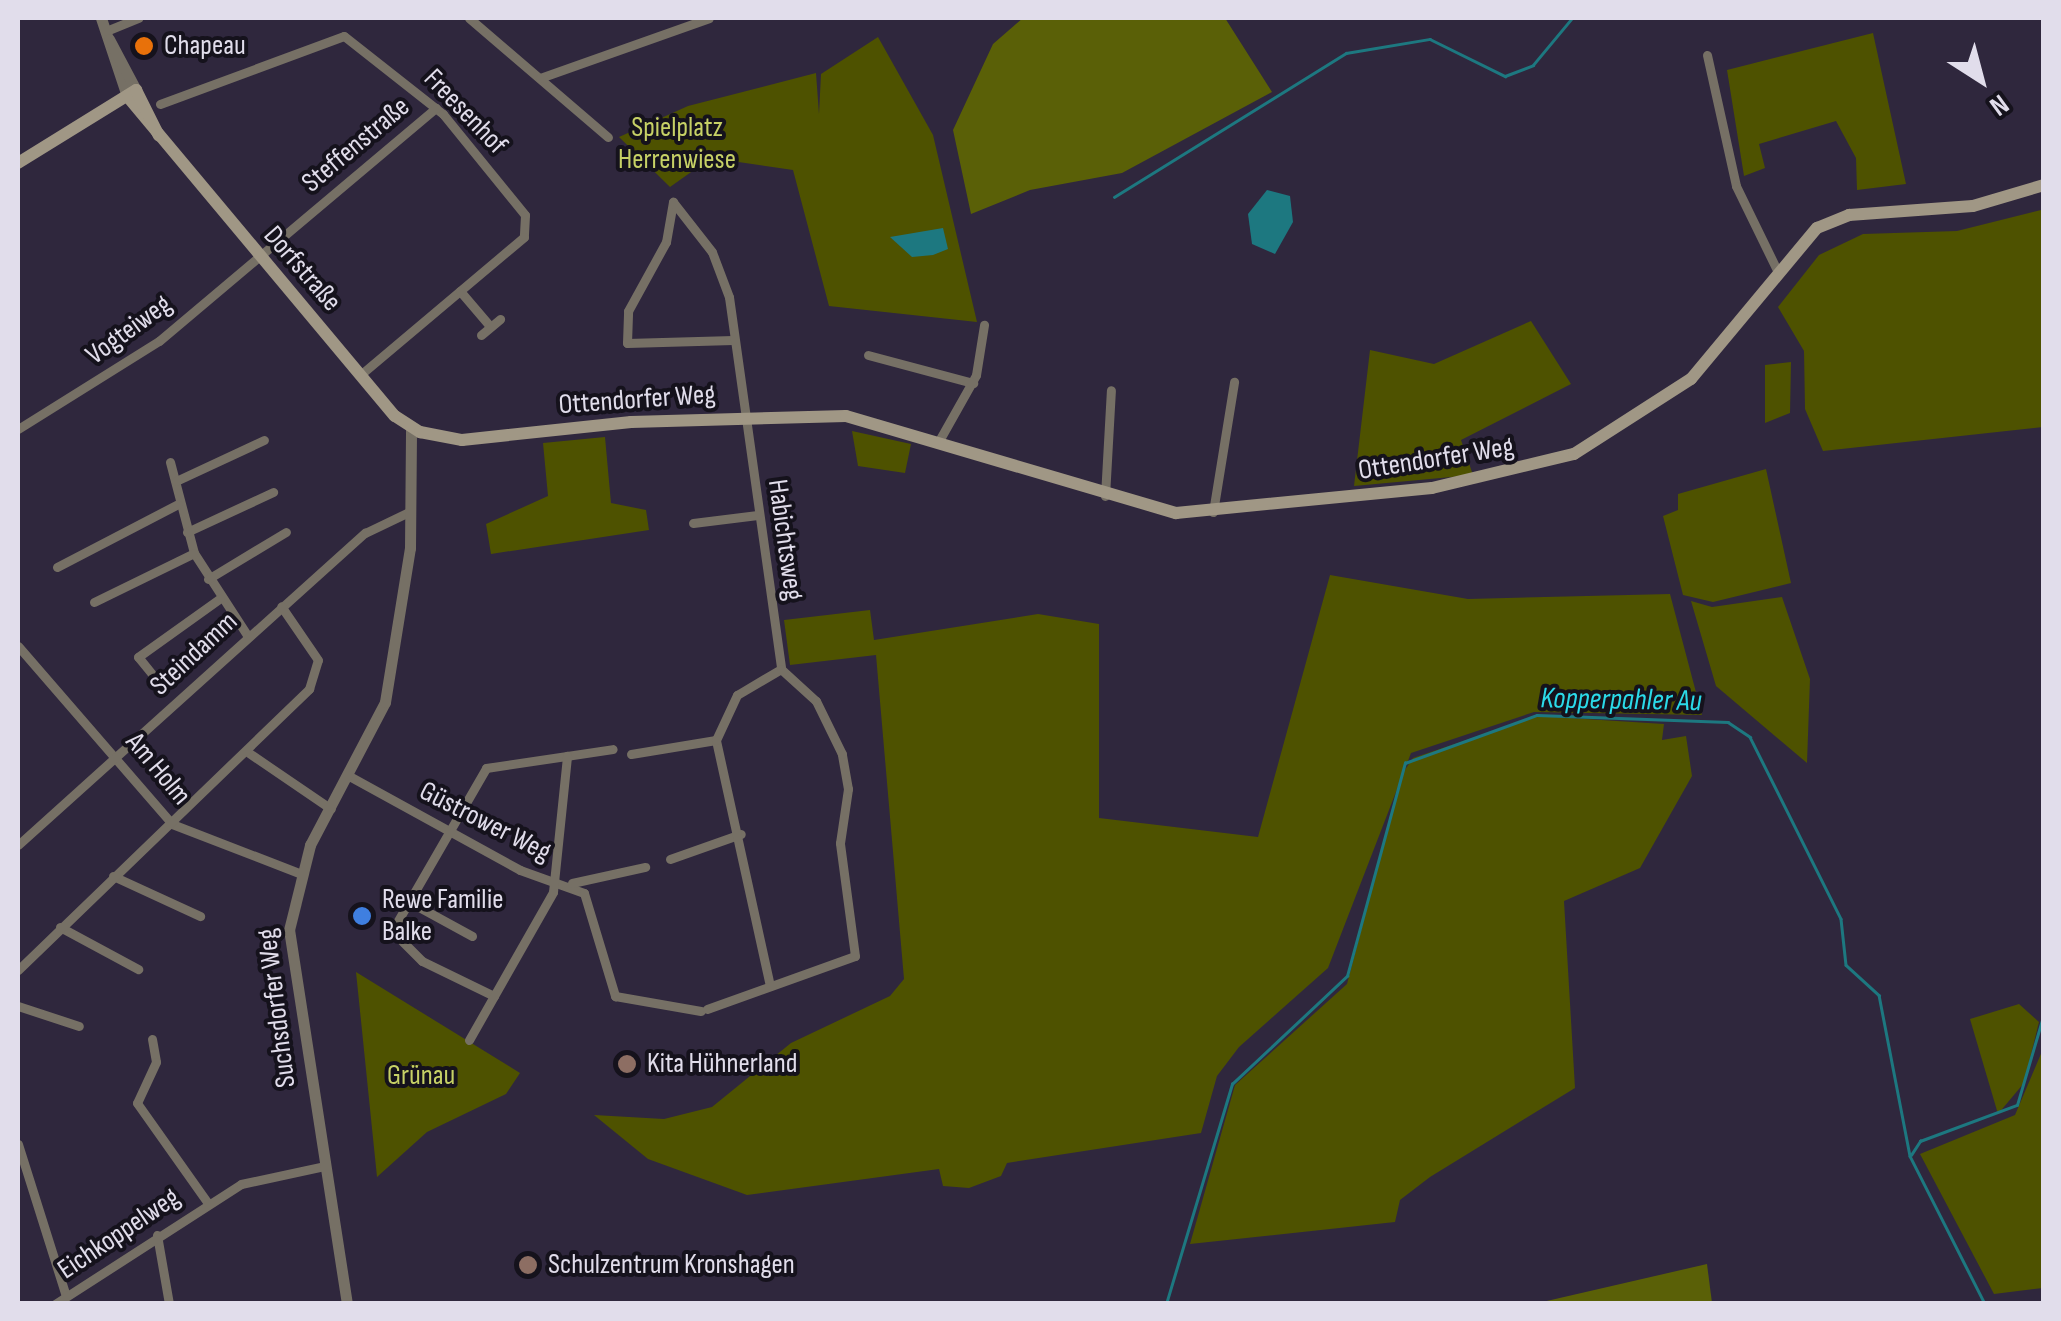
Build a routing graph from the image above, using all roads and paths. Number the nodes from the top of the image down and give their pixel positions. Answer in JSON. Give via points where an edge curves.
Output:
{"nodes":[{"id":1,"x":101,"y":18,"type":"edge"},
{"id":2,"x":138,"y":18,"type":"edge"},
{"id":3,"x":469,"y":18,"type":"edge"},
{"id":4,"x":709,"y":18,"type":"edge"},
{"id":5,"x":107,"y":35,"type":"junction"},
{"id":6,"x":1707,"y":55,"type":"dead end"},
{"id":7,"x":540,"y":78,"type":"junction"},
{"id":8,"x":132,"y":92,"type":"junction"},
{"id":9,"x":160,"y":104,"type":"dead end"},
{"id":10,"x":436,"y":108,"type":"junction"},
{"id":11,"x":608,"y":137,"type":"dead end"},
{"id":12,"x":18,"y":164,"type":"edge"},
{"id":13,"x":2044,"y":185,"type":"edge"},
{"id":14,"x":258,"y":255,"type":"junction"},
{"id":15,"x":1777,"y":270,"type":"junction"},
{"id":16,"x":460,"y":291,"type":"junction"},
{"id":17,"x":500,"y":319,"type":"dead end"},
{"id":18,"x":489,"y":324,"type":"junction"},
{"id":19,"x":984,"y":325,"type":"dead end"},
{"id":20,"x":481,"y":335,"type":"dead end"},
{"id":21,"x":733,"y":340,"type":"junction"},
{"id":22,"x":868,"y":355,"type":"dead end"},
{"id":23,"x":360,"y":374,"type":"junction"},
{"id":24,"x":972,"y":382,"type":"junction"},
{"id":25,"x":1234,"y":382,"type":"dead end"},
{"id":26,"x":1111,"y":390,"type":"dead end"},
{"id":27,"x":744,"y":418,"type":"junction"},
{"id":28,"x":411,"y":428,"type":"junction"},
{"id":29,"x":18,"y":430,"type":"edge"},
{"id":30,"x":940,"y":439,"type":"junction"},
{"id":31,"x":264,"y":440,"type":"dead end"},
{"id":32,"x":170,"y":462,"type":"dead end"},
{"id":33,"x":176,"y":482,"type":"junction"},
{"id":34,"x":273,"y":492,"type":"dead end"},
{"id":35,"x":1106,"y":496,"type":"junction"},
{"id":36,"x":178,"y":504,"type":"junction"},
{"id":37,"x":411,"y":511,"type":"junction"},
{"id":38,"x":1213,"y":512,"type":"junction"},
{"id":39,"x":758,"y":515,"type":"junction"},
{"id":40,"x":693,"y":523,"type":"dead end"},
{"id":41,"x":187,"y":532,"type":"junction"},
{"id":42,"x":286,"y":532,"type":"dead end"},
{"id":43,"x":194,"y":553,"type":"junction"},
{"id":44,"x":57,"y":567,"type":"dead end"},
{"id":45,"x":208,"y":579,"type":"junction"},
{"id":46,"x":219,"y":599,"type":"junction"},
{"id":47,"x":94,"y":602,"type":"dead end"},
{"id":48,"x":281,"y":606,"type":"junction"},
{"id":49,"x":247,"y":634,"type":"junction"},
{"id":50,"x":18,"y":646,"type":"edge"},
{"id":51,"x":781,"y":668,"type":"junction"},
{"id":52,"x":152,"y":674,"type":"dead end"},
{"id":53,"x":716,"y":740,"type":"junction"},
{"id":54,"x":613,"y":749,"type":"dead end"},
{"id":55,"x":249,"y":753,"type":"junction"},
{"id":56,"x":631,"y":754,"type":"dead end"},
{"id":57,"x":118,"y":755,"type":"junction"},
{"id":58,"x":567,"y":756,"type":"junction"},
{"id":59,"x":351,"y":776,"type":"junction"},
{"id":60,"x":331,"y":809,"type":"junction"},
{"id":61,"x":172,"y":824,"type":"junction"},
{"id":62,"x":448,"y":831,"type":"junction"},
{"id":63,"x":742,"y":834,"type":"junction"},
{"id":64,"x":18,"y":845,"type":"edge"},
{"id":65,"x":670,"y":858,"type":"dead end"},
{"id":66,"x":645,"y":867,"type":"dead end"},
{"id":67,"x":299,"y":873,"type":"junction"},
{"id":68,"x":113,"y":876,"type":"junction"},
{"id":69,"x":556,"y":882,"type":"junction"},
{"id":70,"x":572,"y":884,"type":"junction"},
{"id":71,"x":408,"y":902,"type":"junction"},
{"id":72,"x":200,"y":916,"type":"dead end"},
{"id":73,"x":60,"y":927,"type":"junction"},
{"id":74,"x":472,"y":936,"type":"dead end"},
{"id":75,"x":138,"y":969,"type":"dead end"},
{"id":76,"x":18,"y":970,"type":"edge"},
{"id":77,"x":770,"y":986,"type":"junction"},
{"id":78,"x":494,"y":996,"type":"junction"},
{"id":79,"x":18,"y":1006,"type":"edge"},
{"id":80,"x":79,"y":1026,"type":"dead end"},
{"id":81,"x":152,"y":1038,"type":"dead end"},
{"id":82,"x":469,"y":1040,"type":"dead end"},
{"id":83,"x":18,"y":1144,"type":"edge"},
{"id":84,"x":324,"y":1166,"type":"junction"},
{"id":85,"x":207,"y":1202,"type":"junction"},
{"id":86,"x":157,"y":1235,"type":"junction"},
{"id":87,"x":66,"y":1296,"type":"junction"},
{"id":88,"x":56,"y":1304,"type":"edge"},
{"id":89,"x":169,"y":1304,"type":"edge"},
{"id":90,"x":347,"y":1304,"type":"edge"}],
"edges":[{"from":1,"to":5,"type":"street"},
{"from":2,"to":5,"type":"street"},
{"from":3,"to":7,"type":"street"},
{"from":4,"to":7,"type":"street"},
{"from":5,"to":8,"type":"street"},
{"from":6,"to":15,"type":"street","via":[[1736,186]]},
{"from":7,"to":11,"type":"street"},
{"from":8,"to":12,"type":"main road"},
{"from":8,"to":14,"type":"main road","name":"Dorfstraße","via":[[160,138]]},
{"from":9,"to":10,"type":"street","name":"Freesenhof","via":[[334,37],[353,40]]},
{"from":10,"to":14,"type":"street","name":"Steffenstraße"},
{"from":10,"to":16,"type":"street","name":"Freesenhof","via":[[530,228]]},
{"from":13,"to":15,"type":"main road","name":"Ottendorfer Weg","via":[[1954,210],[1839,218],[1802,239]]},
{"from":14,"to":23,"type":"main road","name":"Dorfstraße"},
{"from":14,"to":29,"type":"street","name":"Vogteiweg","via":[[132,362]]},
{"from":15,"to":38,"type":"main road","name":"Ottendorfer Weg","via":[[1691,379],[1574,454],[1494,479]]},
{"from":16,"to":18,"type":"street"},
{"from":16,"to":23,"type":"street"},
{"from":17,"to":18,"type":"street"},
{"from":18,"to":20,"type":"street"},
{"from":19,"to":24,"type":"street"},
{"from":21,"to":21,"type":"street","name":"Habichtsweg","via":[[722,272],[673,202],[666,242],[628,311],[626,343]]},
{"from":21,"to":27,"type":"street","name":"Habichtsweg"},
{"from":22,"to":24,"type":"street"},
{"from":23,"to":28,"type":"main road","name":"Dorfstraße"},
{"from":24,"to":30,"type":"street"},
{"from":25,"to":38,"type":"street"},
{"from":26,"to":35,"type":"street"},
{"from":27,"to":28,"type":"main road","name":"Ottendorfer Weg","via":[[462,440]]},
{"from":27,"to":30,"type":"main road","name":"Ottendorfer Weg","via":[[846,416]]},
{"from":27,"to":39,"type":"street","name":"Habichtsweg"},
{"from":28,"to":37,"type":"street","name":"Suchsdorfer Weg"},
{"from":30,"to":35,"type":"main road","name":"Ottendorfer Weg","via":[[987,463]]},
{"from":31,"to":33,"type":"street"},
{"from":32,"to":33,"type":"street"},
{"from":33,"to":36,"type":"street"},
{"from":34,"to":41,"type":"street"},
{"from":35,"to":38,"type":"main road","name":"Ottendorfer Weg"},
{"from":36,"to":41,"type":"street"},
{"from":36,"to":44,"type":"street"},
{"from":37,"to":48,"type":"street","name":"Steindamm","via":[[365,533]]},
{"from":37,"to":59,"type":"street","name":"Suchsdorfer Weg","via":[[385,702]]},
{"from":39,"to":40,"type":"street"},
{"from":39,"to":51,"type":"street","name":"Habichtsweg"},
{"from":41,"to":43,"type":"street"},
{"from":42,"to":45,"type":"street"},
{"from":43,"to":45,"type":"street"},
{"from":43,"to":47,"type":"street"},
{"from":45,"to":46,"type":"street"},
{"from":46,"to":49,"type":"street"},
{"from":46,"to":52,"type":"street","via":[[138,656]]},
{"from":48,"to":49,"type":"street","name":"Steindamm"},
{"from":48,"to":55,"type":"street","via":[[318,660],[309,689]]},
{"from":49,"to":57,"type":"street","name":"Steindamm"},
{"from":50,"to":57,"type":"street","name":"Am Holm"},
{"from":51,"to":53,"type":"street","via":[[737,695]]},
{"from":51,"to":77,"type":"street","via":[[816,701],[838,742],[848,789],[840,843],[855,956]]},
{"from":53,"to":56,"type":"street"},
{"from":53,"to":63,"type":"street","via":[[720,782]]},
{"from":54,"to":58,"type":"street"},
{"from":55,"to":60,"type":"street"},
{"from":55,"to":61,"type":"street"},
{"from":57,"to":61,"type":"street","name":"Am Holm"},
{"from":57,"to":64,"type":"street","name":"Steindamm"},
{"from":58,"to":62,"type":"street","via":[[486,768]]},
{"from":58,"to":69,"type":"street"},
{"from":59,"to":60,"type":"street","name":"Suchsdorfer Weg"},
{"from":59,"to":62,"type":"street","name":"Güstrower Weg"},
{"from":60,"to":67,"type":"street","name":"Suchsdorfer Weg"},
{"from":61,"to":67,"type":"street","name":"Am Holm"},
{"from":61,"to":68,"type":"street"},
{"from":62,"to":69,"type":"street","name":"Güstrower Weg"},
{"from":62,"to":71,"type":"street"},
{"from":63,"to":65,"type":"street"},
{"from":63,"to":77,"type":"street"},
{"from":66,"to":70,"type":"street"},
{"from":67,"to":84,"type":"street","name":"Suchsdorfer Weg","via":[[289,939]]},
{"from":68,"to":72,"type":"street"},
{"from":68,"to":73,"type":"street"},
{"from":69,"to":70,"type":"street","name":"Güstrower Weg"},
{"from":69,"to":78,"type":"street"},
{"from":70,"to":77,"type":"street","name":"Güstrower Weg","via":[[592,902],[609,991],[704,1010]]},
{"from":71,"to":74,"type":"street"},
{"from":71,"to":78,"type":"street","via":[[394,938]]},
{"from":73,"to":75,"type":"street"},
{"from":73,"to":76,"type":"street"},
{"from":78,"to":82,"type":"street"},
{"from":79,"to":80,"type":"street"},
{"from":81,"to":85,"type":"street","name":"Eichkoppelweg","via":[[156,1062],[137,1103]]},
{"from":83,"to":87,"type":"street"},
{"from":84,"to":85,"type":"street","name":"Eichkoppelweg"},
{"from":84,"to":90,"type":"street","name":"Suchsdorfer Weg"},
{"from":85,"to":86,"type":"street","name":"Eichkoppelweg"},
{"from":86,"to":87,"type":"street","name":"Eichkoppelweg"},
{"from":86,"to":89,"type":"street"},
{"from":87,"to":88,"type":"street","name":"Eichkoppelweg"}]}
